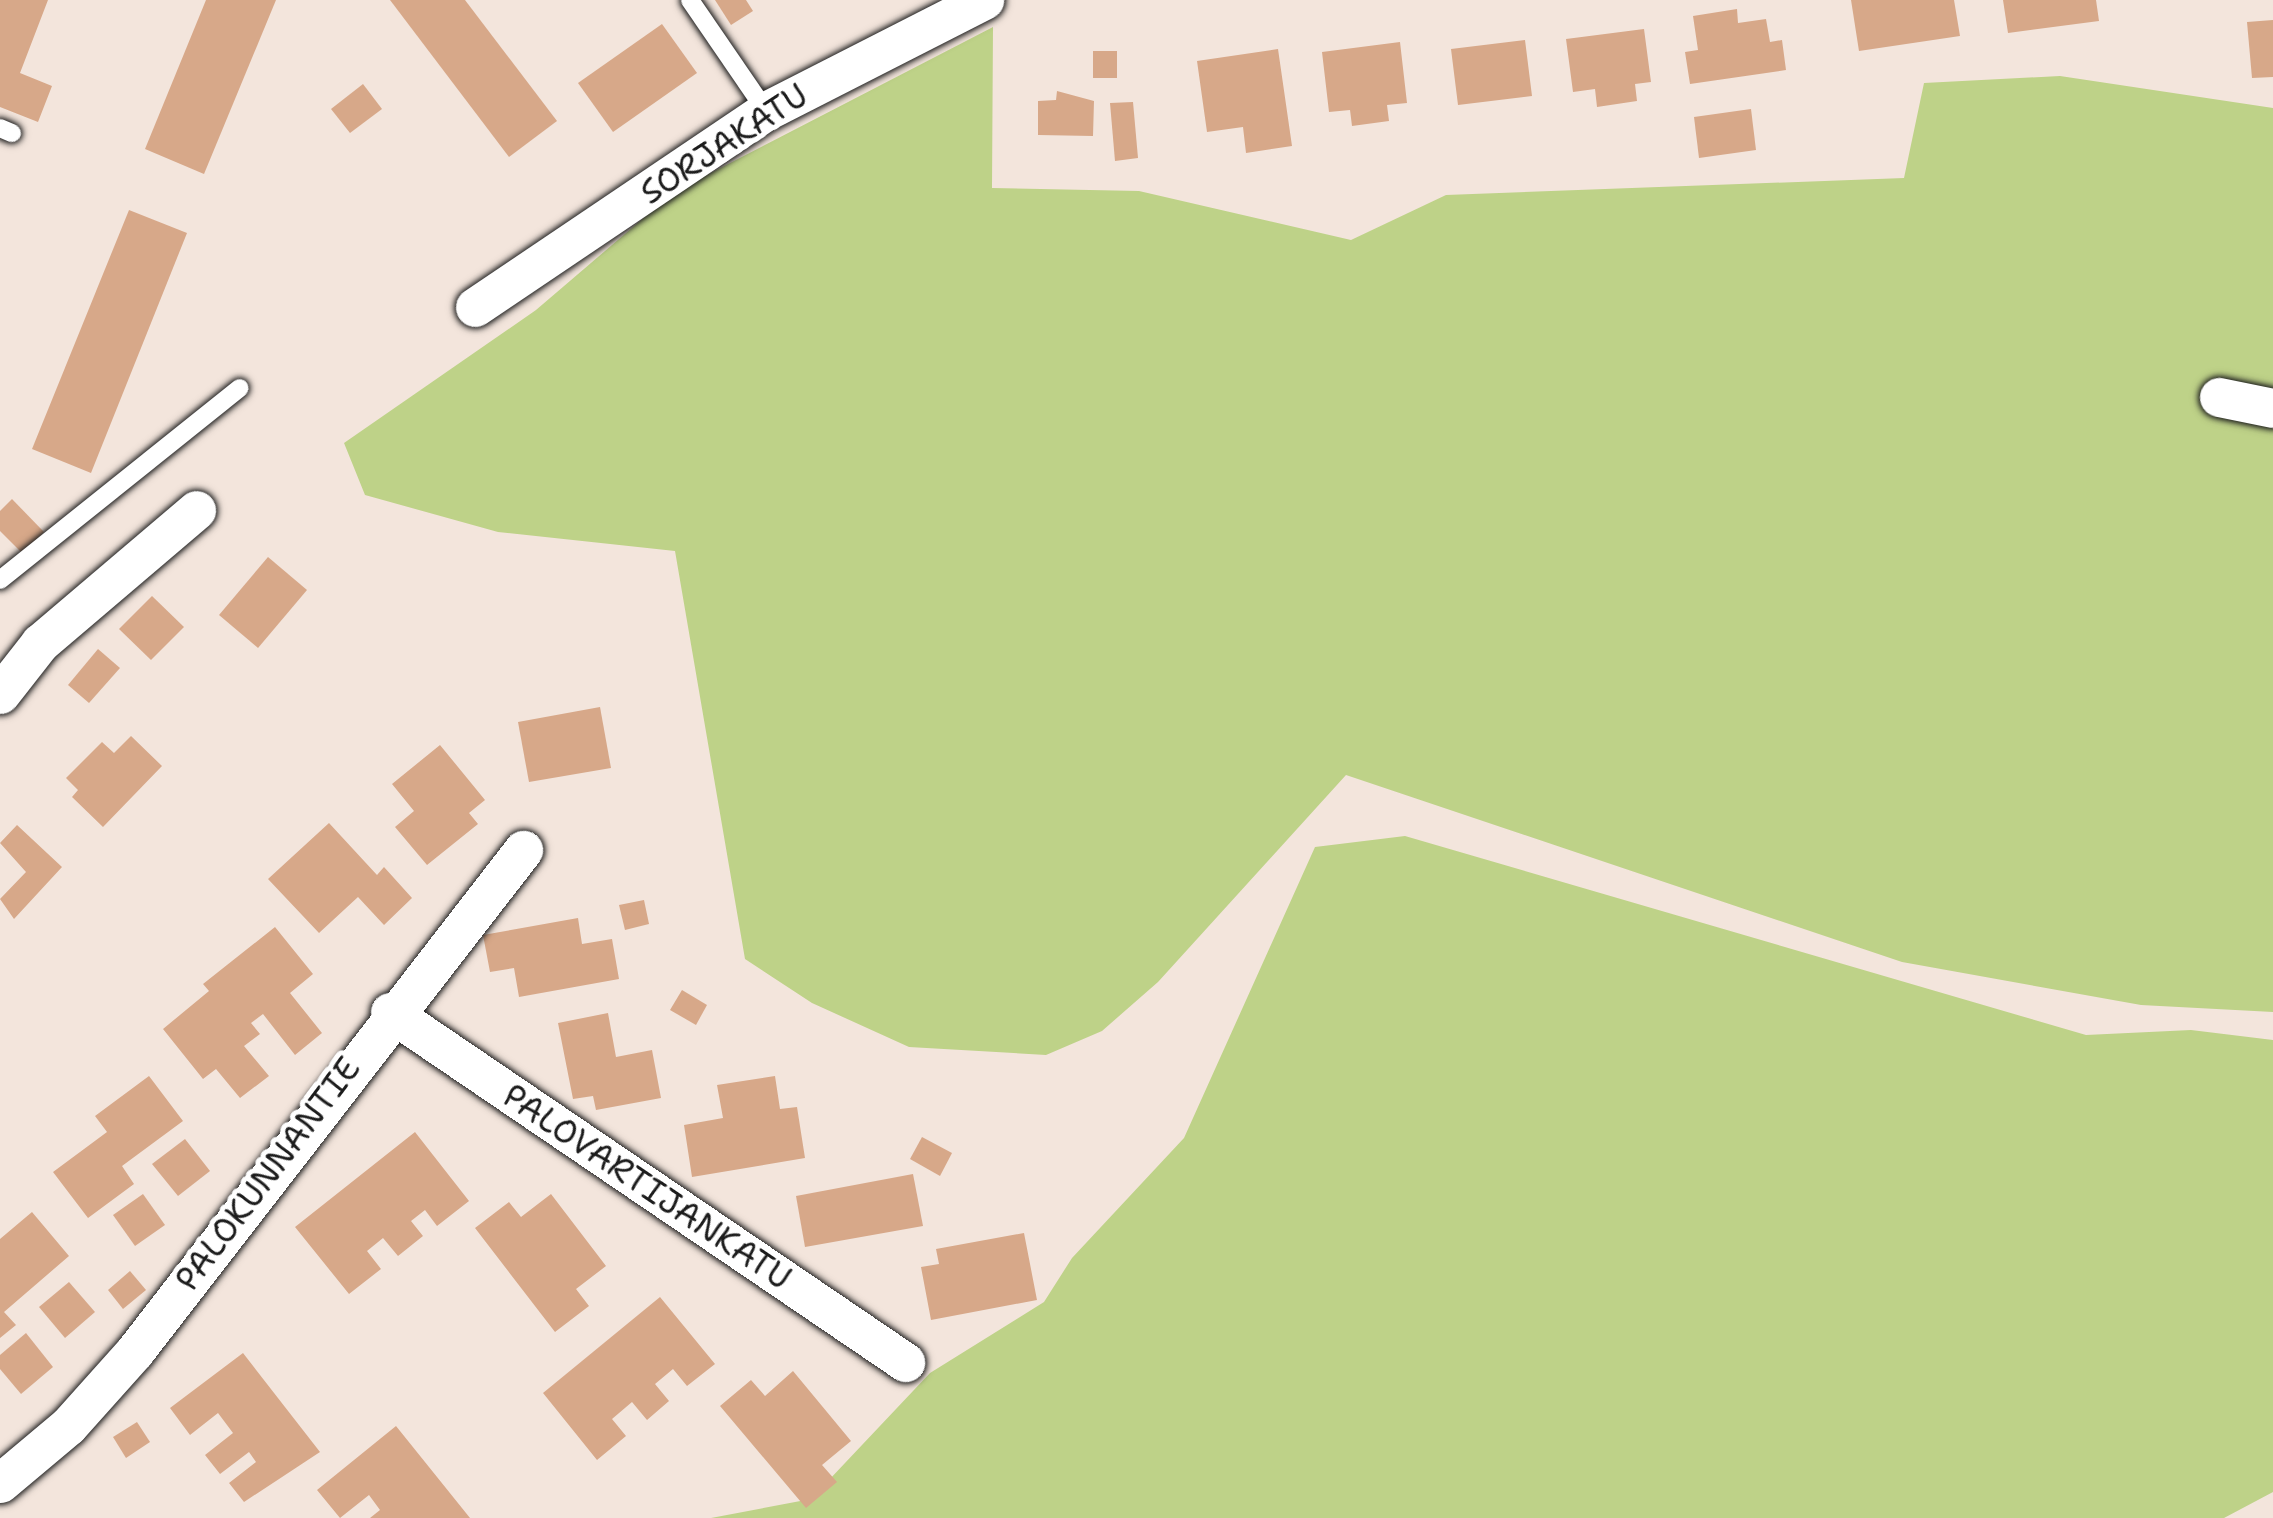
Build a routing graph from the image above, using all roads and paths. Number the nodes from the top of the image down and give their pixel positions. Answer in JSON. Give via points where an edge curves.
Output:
{"nodes":[{"id":1,"x":690,"y":0,"type":"edge"},
{"id":2,"x":984,"y":0,"type":"edge"},
{"id":3,"x":766,"y":111,"type":"junction"},
{"id":4,"x":475,"y":308,"type":"dead end"},
{"id":5,"x":240,"y":388,"type":"dead end"},
{"id":6,"x":2219,"y":397,"type":"dead end"},
{"id":7,"x":2273,"y":408,"type":"edge"},
{"id":8,"x":196,"y":510,"type":"dead end"},
{"id":9,"x":0,"y":580,"type":"edge"},
{"id":10,"x":0,"y":694,"type":"edge"},
{"id":11,"x":523,"y":850,"type":"dead end"},
{"id":12,"x":390,"y":1012,"type":"junction"},
{"id":13,"x":905,"y":1362,"type":"dead end"},
{"id":14,"x":0,"y":1484,"type":"edge"}],
"edges":[{"from":1,"to":3,"type":"lane"},
{"from":2,"to":3,"type":"street","name":"SORJAKATU"},
{"from":3,"to":4,"type":"street","name":"SORJAKATU"},
{"from":5,"to":9,"type":"lane"},
{"from":6,"to":7,"type":"street"},
{"from":8,"to":10,"type":"street","via":[[40,644]]},
{"from":11,"to":12,"type":"street","name":"PALOKUNNANTIE"},
{"from":12,"to":13,"type":"street","name":"PALOVARTIJANKATU"},
{"from":12,"to":14,"type":"street","name":"PALOKUNNANTIE","via":[[135,1351],[68,1426]]}]}
